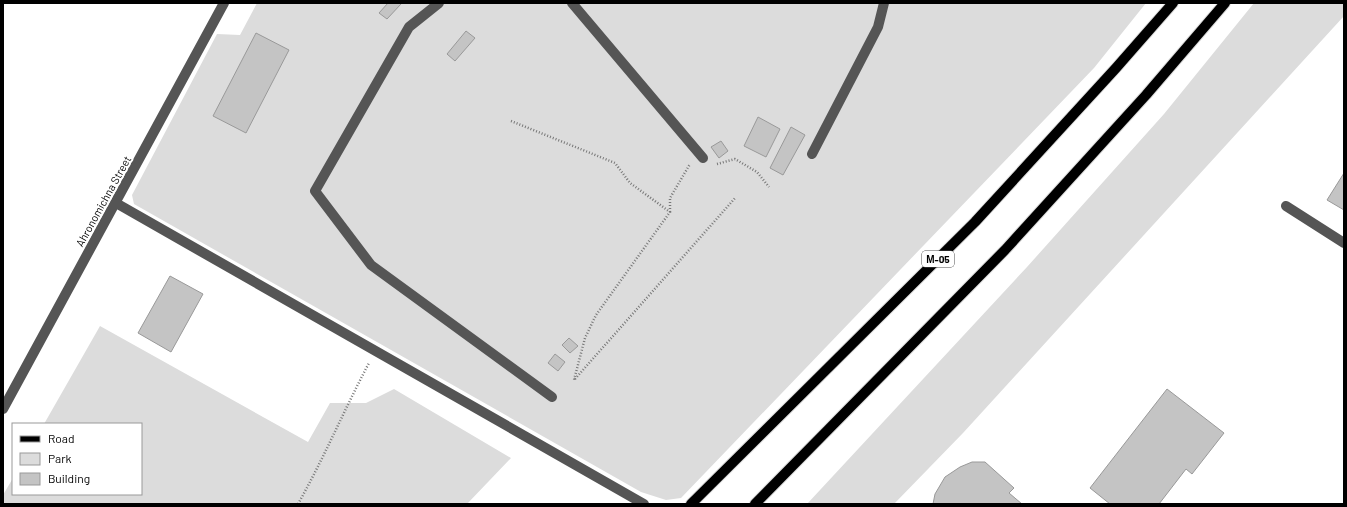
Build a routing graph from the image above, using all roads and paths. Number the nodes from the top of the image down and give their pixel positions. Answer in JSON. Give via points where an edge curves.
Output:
{"nodes":[{"id":1,"x":224,"y":3,"type":"edge"},
{"id":2,"x":439,"y":3,"type":"edge"},
{"id":3,"x":572,"y":3,"type":"edge"},
{"id":4,"x":884,"y":3,"type":"edge"},
{"id":5,"x":1173,"y":3,"type":"edge"},
{"id":6,"x":1225,"y":3,"type":"edge"},
{"id":7,"x":511,"y":122,"type":"dead end"},
{"id":8,"x":812,"y":154,"type":"dead end"},
{"id":9,"x":700,"y":156,"type":"junction"},
{"id":10,"x":769,"y":187,"type":"dead end"},
{"id":11,"x":736,"y":197,"type":"dead end"},
{"id":12,"x":116,"y":203,"type":"junction"},
{"id":13,"x":1286,"y":206,"type":"dead end"},
{"id":14,"x":670,"y":212,"type":"junction"},
{"id":15,"x":1344,"y":243,"type":"edge"},
{"id":16,"x":375,"y":351,"type":"junction"},
{"id":17,"x":552,"y":397,"type":"dead end"},
{"id":18,"x":3,"y":409,"type":"edge"},
{"id":19,"x":298,"y":504,"type":"edge"},
{"id":20,"x":644,"y":504,"type":"edge"},
{"id":21,"x":692,"y":504,"type":"edge"},
{"id":22,"x":755,"y":504,"type":"edge"}],
"edges":[{"from":1,"to":12,"type":"street","name":"Ahronomichna Street"},
{"from":2,"to":17,"type":"street","via":[[409,28],[315,191],[371,266]]},
{"from":3,"to":9,"type":"street"},
{"from":4,"to":8,"type":"street","via":[[878,27]]},
{"from":5,"to":21,"type":"main road","number":"М-05","via":[[975,222]]},
{"from":6,"to":22,"type":"main road","via":[[1146,95],[1005,250]]},
{"from":7,"to":14,"type":"path","via":[[615,163],[630,183]]},
{"from":9,"to":10,"type":"path","via":[[713,165],[735,160],[757,172]]},
{"from":9,"to":14,"type":"path","via":[[683,173],[670,198]]},
{"from":11,"to":14,"type":"path","via":[[574,380],[585,338],[596,315]]},
{"from":12,"to":16,"type":"street"},
{"from":12,"to":18,"type":"street","name":"Ahronomichna Street"},
{"from":13,"to":15,"type":"street"},
{"from":16,"to":19,"type":"path"},
{"from":16,"to":20,"type":"street"}]}
